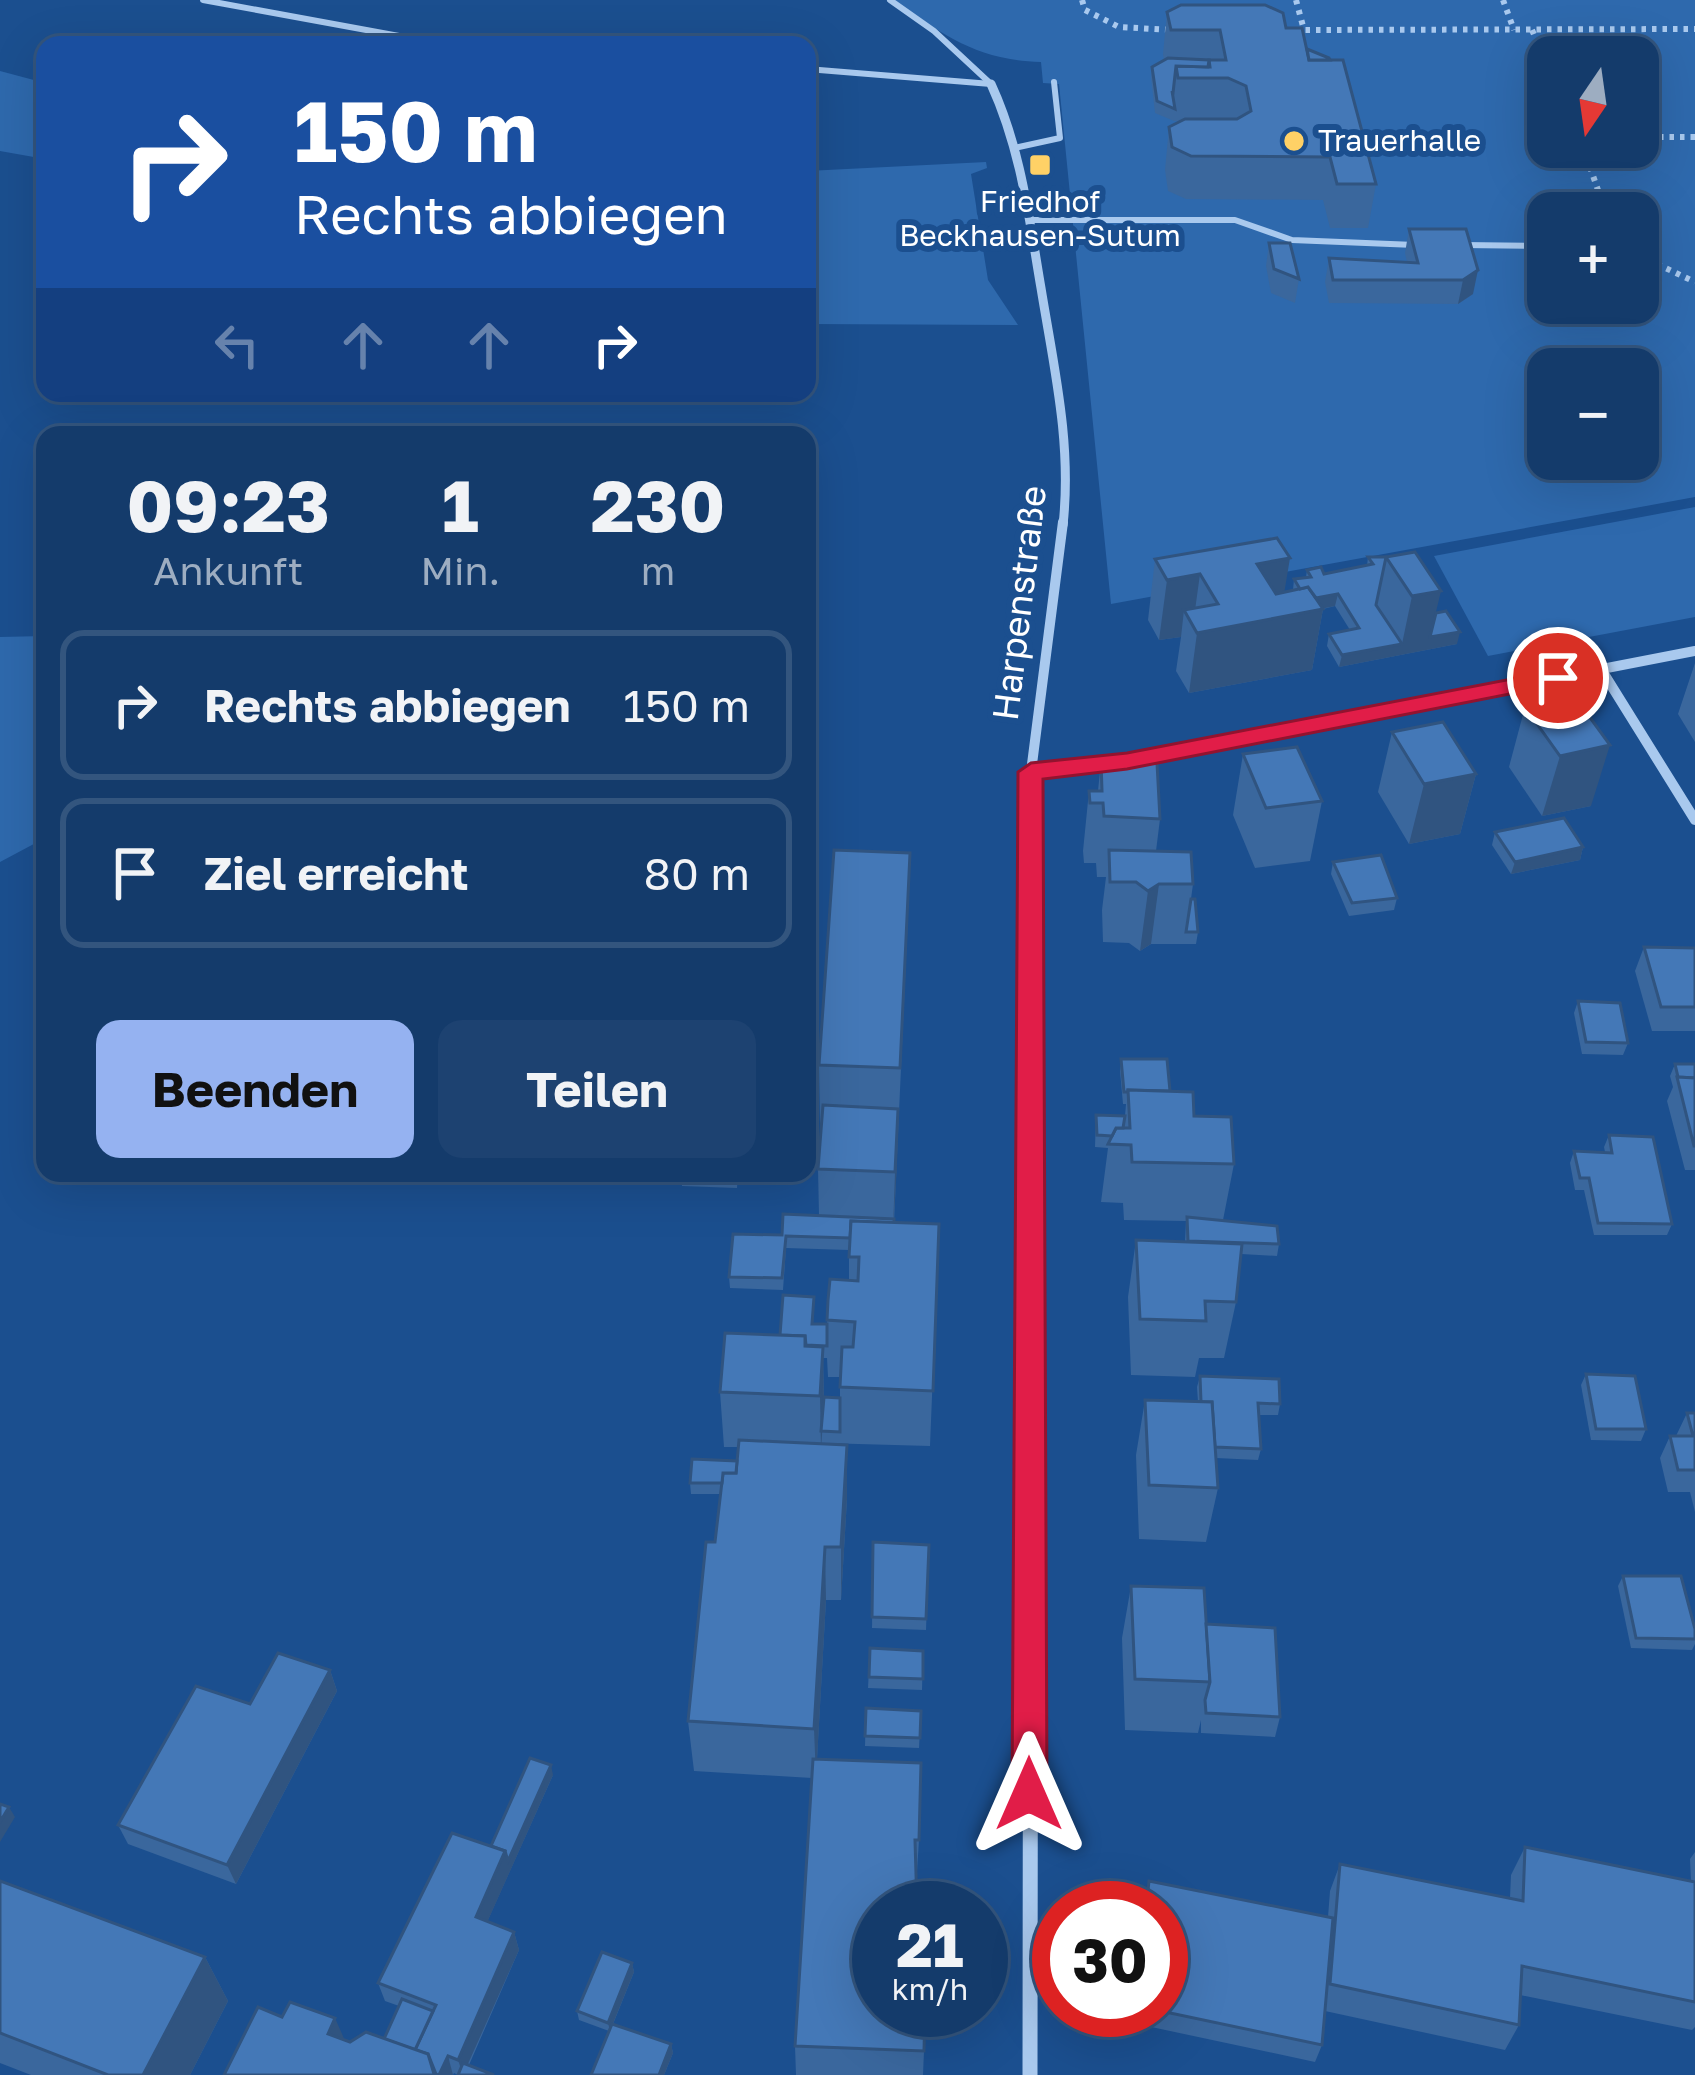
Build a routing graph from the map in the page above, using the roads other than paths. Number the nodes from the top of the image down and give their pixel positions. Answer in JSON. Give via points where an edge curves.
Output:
{"nodes":[{"id":1,"x":203,"y":0,"type":"edge"},
{"id":2,"x":890,"y":0,"type":"edge"},
{"id":3,"x":399,"y":36,"type":"edge"},
{"id":4,"x":816,"y":70,"type":"edge"},
{"id":5,"x":1054,"y":82,"type":"dead end"},
{"id":6,"x":991,"y":84,"type":"junction"},
{"id":7,"x":1014,"y":148,"type":"junction"},
{"id":8,"x":1029,"y":220,"type":"junction"},
{"id":9,"x":1423,"y":245,"type":"edge"},
{"id":10,"x":1446,"y":245,"type":"edge"},
{"id":11,"x":1527,"y":246,"type":"edge"},
{"id":12,"x":1695,"y":651,"type":"edge"},
{"id":13,"x":1600,"y":669,"type":"junction"},
{"id":14,"x":1031,"y":772,"type":"junction"},
{"id":15,"x":1695,"y":820,"type":"edge"},
{"id":16,"x":1030,"y":2075,"type":"edge"}],
"edges":[{"from":1,"to":3,"type":"lane"},
{"from":2,"to":6,"type":"lane"},
{"from":4,"to":6,"type":"lane"},
{"from":5,"to":7,"type":"lane","via":[[1060,138]]},
{"from":6,"to":7,"type":"street","name":"Harpenstraße"},
{"from":7,"to":8,"type":"street","name":"Harpenstraße"},
{"from":8,"to":9,"type":"lane","via":[[1235,220],[1292,240]]},
{"from":8,"to":14,"type":"street","name":"Harpenstraße","via":[[1068,447]]},
{"from":10,"to":11,"type":"lane"},
{"from":12,"to":13,"type":"street"},
{"from":13,"to":14,"type":"street","via":[[1127,761]]},
{"from":13,"to":15,"type":"street"},
{"from":14,"to":16,"type":"street","name":"Harpenstraße"}]}
